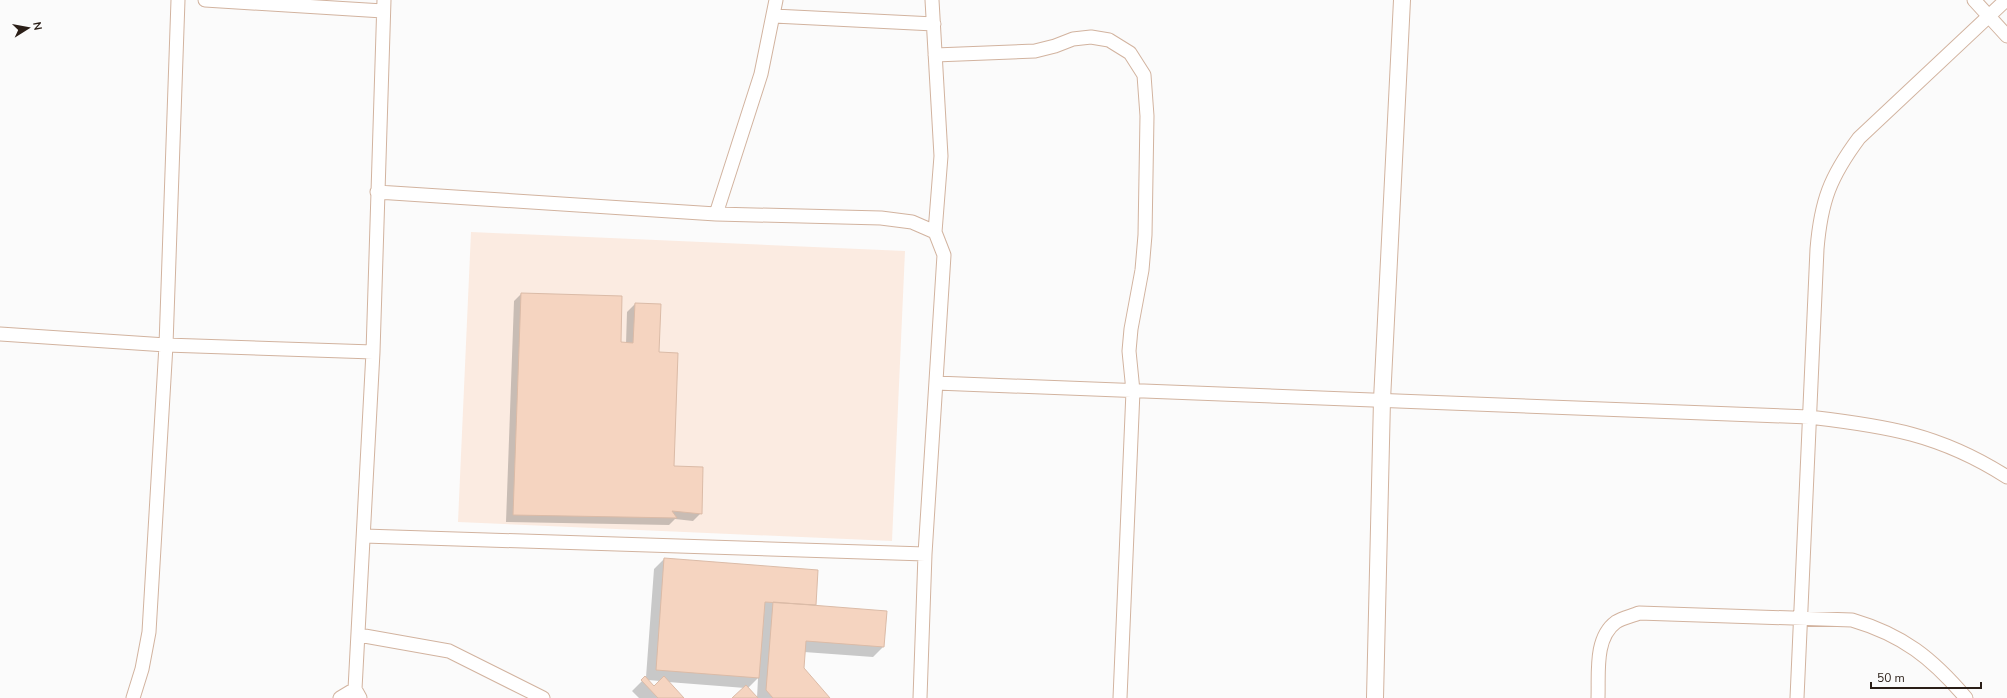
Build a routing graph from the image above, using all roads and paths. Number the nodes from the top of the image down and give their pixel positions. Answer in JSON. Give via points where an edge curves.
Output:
{"nodes":[{"id":1,"x":178,"y":0,"type":"edge"},
{"id":2,"x":205,"y":0,"type":"edge"},
{"id":3,"x":776,"y":0,"type":"edge"},
{"id":4,"x":932,"y":0,"type":"edge"},
{"id":5,"x":1402,"y":0,"type":"edge"},
{"id":6,"x":1974,"y":0,"type":"edge"},
{"id":7,"x":2006,"y":0,"type":"edge"},
{"id":8,"x":384,"y":5,"type":"edge"},
{"id":9,"x":774,"y":16,"type":"junction"},
{"id":10,"x":1989,"y":16,"type":"junction"},
{"id":11,"x":934,"y":24,"type":"junction"},
{"id":12,"x":2007,"y":36,"type":"edge"},
{"id":13,"x":935,"y":55,"type":"junction"},
{"id":14,"x":377,"y":192,"type":"junction"},
{"id":15,"x":716,"y":214,"type":"junction"},
{"id":16,"x":935,"y":232,"type":"junction"},
{"id":17,"x":0,"y":334,"type":"edge"},
{"id":18,"x":166,"y":345,"type":"junction"},
{"id":19,"x":373,"y":352,"type":"junction"},
{"id":20,"x":936,"y":383,"type":"junction"},
{"id":21,"x":1133,"y":391,"type":"junction"},
{"id":22,"x":1382,"y":400,"type":"junction"},
{"id":23,"x":1809,"y":417,"type":"junction"},
{"id":24,"x":2007,"y":477,"type":"edge"},
{"id":25,"x":364,"y":536,"type":"junction"},
{"id":26,"x":925,"y":554,"type":"junction"},
{"id":27,"x":1801,"y":618,"type":"junction"},
{"id":28,"x":359,"y":634,"type":"junction"},
{"id":29,"x":1375,"y":672,"type":"junction"},
{"id":30,"x":358,"y":694,"type":"edge"},
{"id":31,"x":133,"y":698,"type":"edge"},
{"id":32,"x":340,"y":698,"type":"edge"},
{"id":33,"x":543,"y":698,"type":"edge"},
{"id":34,"x":920,"y":698,"type":"edge"},
{"id":35,"x":1120,"y":698,"type":"edge"},
{"id":36,"x":1363,"y":698,"type":"edge"},
{"id":37,"x":1375,"y":698,"type":"edge"},
{"id":38,"x":1598,"y":698,"type":"edge"},
{"id":39,"x":1797,"y":698,"type":"edge"},
{"id":40,"x":1966,"y":698,"type":"edge"}],
"edges":[{"from":1,"to":18,"type":"street"},
{"from":2,"to":8,"type":"street"},
{"from":3,"to":9,"type":"street"},
{"from":4,"to":11,"type":"street"},
{"from":5,"to":22,"type":"street"},
{"from":6,"to":10,"type":"street"},
{"from":7,"to":10,"type":"street"},
{"from":8,"to":14,"type":"street"},
{"from":9,"to":11,"type":"street"},
{"from":9,"to":15,"type":"street","via":[[761,74]]},
{"from":10,"to":12,"type":"street"},
{"from":10,"to":23,"type":"street","via":[[1859,138],[1841,163],[1828,190],[1820,219],[1817,249]]},
{"from":11,"to":13,"type":"street"},
{"from":13,"to":16,"type":"street","via":[[940,156]]},
{"from":13,"to":21,"type":"street","via":[[1035,51],[1073,39],[1091,37],[1109,40],[1130,53],[1144,76],[1147,116],[1145,235],[1129,351]]},
{"from":14,"to":15,"type":"street"},
{"from":14,"to":19,"type":"street"},
{"from":15,"to":16,"type":"street","via":[[881,218],[912,222]]},
{"from":16,"to":20,"type":"street","via":[[944,255]]},
{"from":17,"to":18,"type":"street"},
{"from":18,"to":19,"type":"street"},
{"from":18,"to":31,"type":"street","via":[[149,632]]},
{"from":19,"to":25,"type":"street"},
{"from":20,"to":21,"type":"street"},
{"from":20,"to":26,"type":"street"},
{"from":21,"to":22,"type":"street"},
{"from":21,"to":35,"type":"street"},
{"from":22,"to":23,"type":"street"},
{"from":22,"to":29,"type":"street"},
{"from":23,"to":24,"type":"street","via":[[1892,428],[1927,437],[1960,450]]},
{"from":23,"to":27,"type":"street"},
{"from":25,"to":26,"type":"street"},
{"from":25,"to":28,"type":"street"},
{"from":26,"to":34,"type":"street"},
{"from":27,"to":38,"type":"street","via":[[1639,613],[1617,621],[1606,632],[1600,648]]},
{"from":27,"to":39,"type":"street"},
{"from":27,"to":40,"type":"street","via":[[1852,620],[1877,627],[1906,642],[1930,660]]},
{"from":28,"to":30,"type":"street"},
{"from":28,"to":33,"type":"street","via":[[449,651]]},
{"from":29,"to":36,"type":"street"},
{"from":29,"to":37,"type":"street"},
{"from":30,"to":32,"type":"street"}]}
